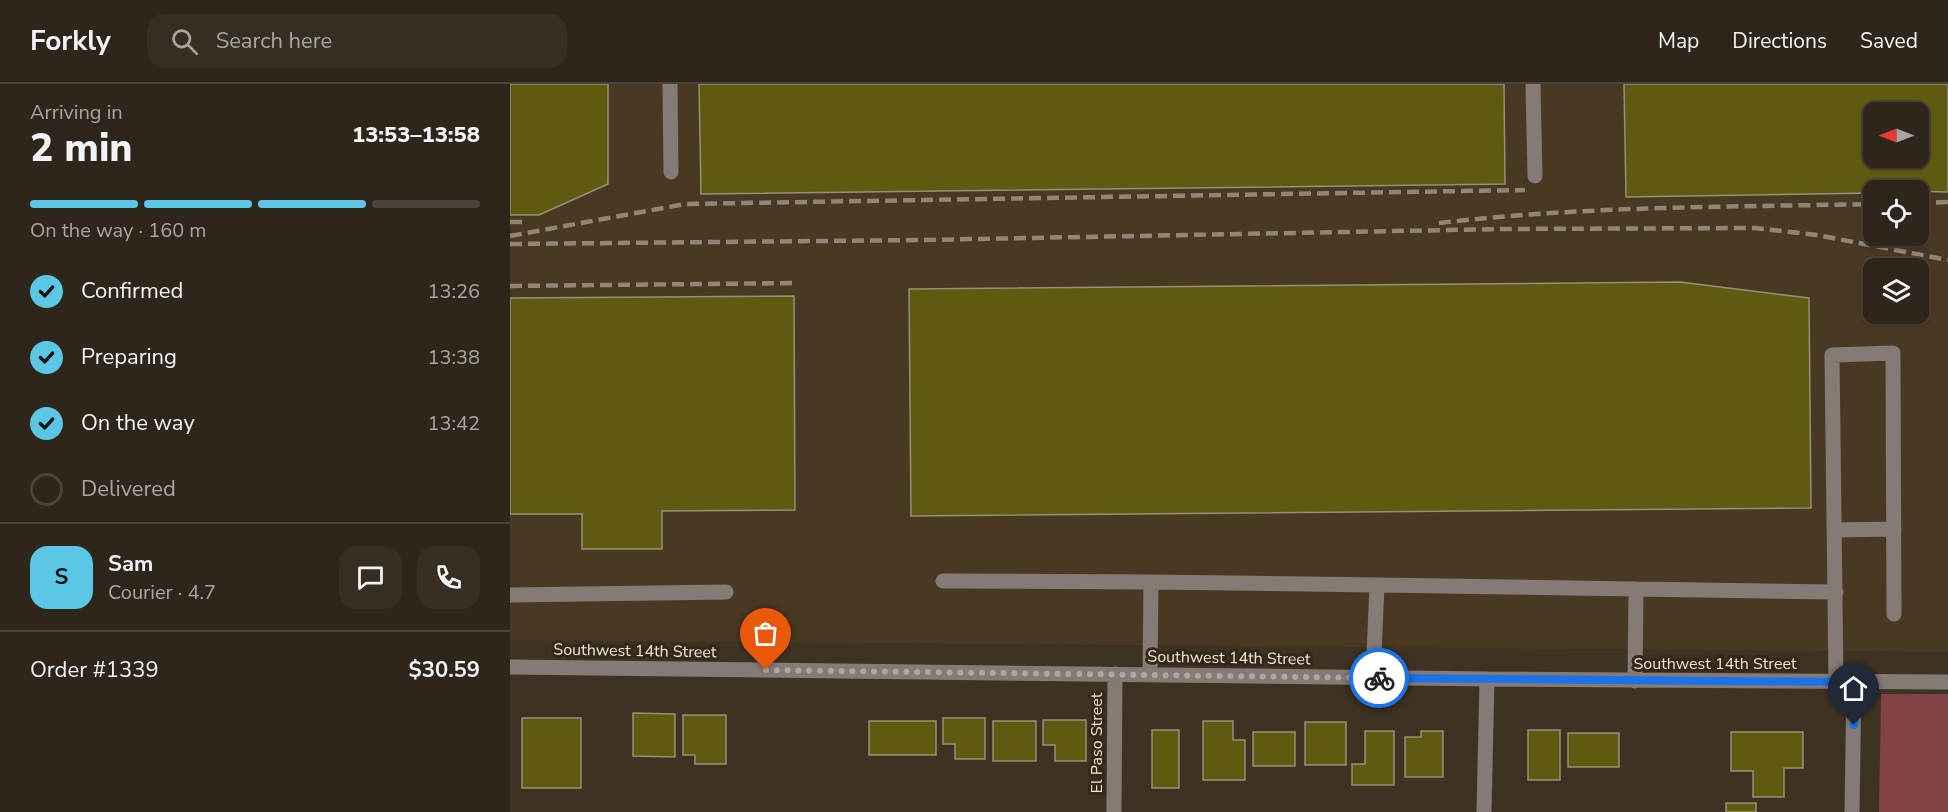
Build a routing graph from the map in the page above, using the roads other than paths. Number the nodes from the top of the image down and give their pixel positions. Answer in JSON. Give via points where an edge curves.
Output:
{"nodes":[{"id":1,"x":670,"y":84,"type":"edge"},
{"id":2,"x":1533,"y":84,"type":"edge"},
{"id":3,"x":670,"y":172,"type":"dead end"},
{"id":4,"x":1535,"y":176,"type":"dead end"},
{"id":5,"x":1894,"y":529,"type":"junction"},
{"id":6,"x":1835,"y":531,"type":"junction"},
{"id":7,"x":943,"y":581,"type":"dead end"},
{"id":8,"x":1150,"y":582,"type":"junction"},
{"id":9,"x":1377,"y":585,"type":"junction"},
{"id":10,"x":1636,"y":589,"type":"junction"},
{"id":11,"x":726,"y":592,"type":"dead end"},
{"id":12,"x":1836,"y":592,"type":"junction"},
{"id":13,"x":510,"y":596,"type":"edge"},
{"id":14,"x":1894,"y":614,"type":"dead end"},
{"id":15,"x":510,"y":667,"type":"edge"},
{"id":16,"x":1115,"y":674,"type":"junction"},
{"id":17,"x":1150,"y":674,"type":"junction"},
{"id":18,"x":1373,"y":678,"type":"junction"},
{"id":19,"x":1486,"y":679,"type":"junction"},
{"id":20,"x":1635,"y":681,"type":"junction"},
{"id":21,"x":1836,"y":682,"type":"junction"},
{"id":22,"x":1854,"y":682,"type":"junction"},
{"id":23,"x":1948,"y":682,"type":"edge"},
{"id":24,"x":1114,"y":812,"type":"edge"},
{"id":25,"x":1484,"y":812,"type":"edge"},
{"id":26,"x":1852,"y":812,"type":"edge"}],
"edges":[{"from":1,"to":3,"type":"street"},
{"from":2,"to":4,"type":"street"},
{"from":5,"to":6,"type":"street"},
{"from":5,"to":6,"type":"street","via":[[1893,353],[1832,355]]},
{"from":5,"to":14,"type":"street"},
{"from":6,"to":12,"type":"street"},
{"from":7,"to":8,"type":"street"},
{"from":8,"to":9,"type":"street"},
{"from":8,"to":17,"type":"street"},
{"from":9,"to":10,"type":"street"},
{"from":9,"to":18,"type":"street"},
{"from":10,"to":12,"type":"street"},
{"from":10,"to":20,"type":"street"},
{"from":11,"to":13,"type":"street"},
{"from":12,"to":21,"type":"street"},
{"from":15,"to":16,"type":"street","name":"Southwest 14th Street"},
{"from":16,"to":17,"type":"street","name":"Southwest 14th Street"},
{"from":16,"to":24,"type":"street","name":"El Paso Street"},
{"from":17,"to":18,"type":"street","name":"Southwest 14th Street"},
{"from":18,"to":19,"type":"street","name":"Southwest 14th Street"},
{"from":19,"to":20,"type":"street","name":"Southwest 14th Street"},
{"from":19,"to":25,"type":"street"},
{"from":20,"to":21,"type":"street","name":"Southwest 14th Street"},
{"from":21,"to":22,"type":"street","name":"Southwest 14th Street"},
{"from":22,"to":23,"type":"street","name":"Southwest 14th Street"},
{"from":22,"to":26,"type":"street"}]}
